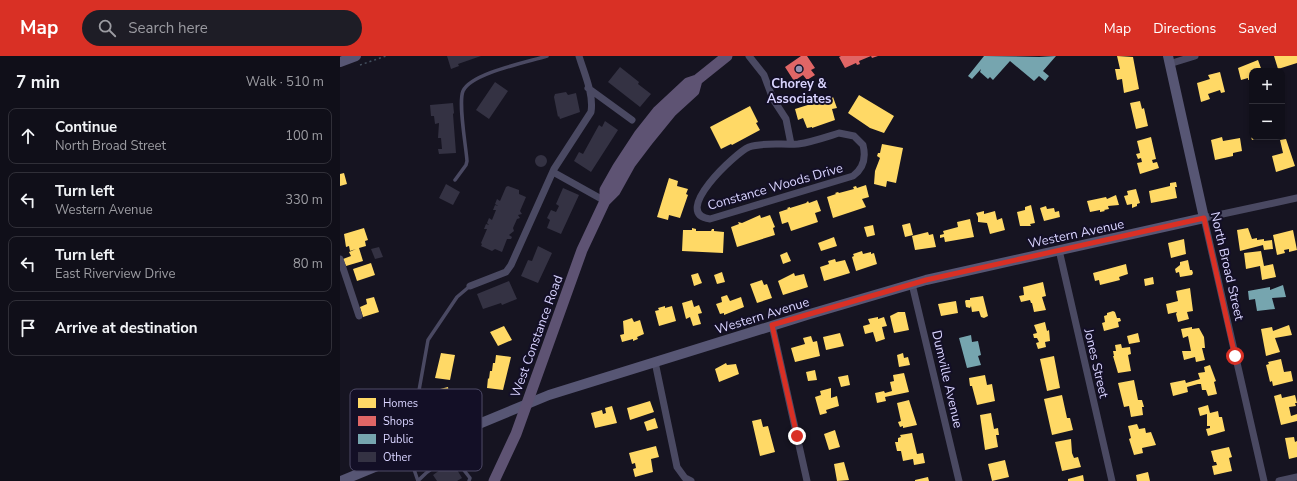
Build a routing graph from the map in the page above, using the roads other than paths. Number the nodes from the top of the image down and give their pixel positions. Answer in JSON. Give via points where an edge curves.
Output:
{"nodes":[{"id":1,"x":356,"y":56,"type":"edge"},
{"id":2,"x":547,"y":56,"type":"edge"},
{"id":3,"x":579,"y":56,"type":"edge"},
{"id":4,"x":749,"y":56,"type":"edge"},
{"id":5,"x":1195,"y":56,"type":"edge"},
{"id":6,"x":723,"y":58,"type":"edge"},
{"id":7,"x":1168,"y":60,"type":"edge"},
{"id":8,"x":340,"y":62,"type":"edge"},
{"id":9,"x":588,"y":88,"type":"junction"},
{"id":10,"x":632,"y":120,"type":"dead end"},
{"id":11,"x":791,"y":144,"type":"junction"},
{"id":12,"x":553,"y":172,"type":"junction"},
{"id":13,"x":454,"y":180,"type":"dead end"},
{"id":14,"x":1297,"y":198,"type":"edge"},
{"id":15,"x":605,"y":201,"type":"junction"},
{"id":16,"x":1204,"y":218,"type":"junction"},
{"id":17,"x":1059,"y":250,"type":"junction"},
{"id":18,"x":340,"y":259,"type":"edge"},
{"id":19,"x":912,"y":284,"type":"junction"},
{"id":20,"x":470,"y":286,"type":"joint"},
{"id":21,"x":359,"y":316,"type":"dead end"},
{"id":22,"x":772,"y":325,"type":"junction"},
{"id":23,"x":654,"y":362,"type":"junction"},
{"id":24,"x":419,"y":389,"type":"edge"},
{"id":25,"x":527,"y":404,"type":"junction"},
{"id":26,"x":482,"y":422,"type":"edge"},
{"id":27,"x":364,"y":471,"type":"edge"},
{"id":28,"x":415,"y":471,"type":"edge"},
{"id":29,"x":429,"y":471,"type":"edge"},
{"id":30,"x":465,"y":471,"type":"edge"},
{"id":31,"x":1297,"y":477,"type":"edge"},
{"id":32,"x":341,"y":481,"type":"edge"},
{"id":33,"x":418,"y":481,"type":"edge"},
{"id":34,"x":469,"y":481,"type":"edge"},
{"id":35,"x":494,"y":481,"type":"edge"},
{"id":36,"x":691,"y":481,"type":"edge"},
{"id":37,"x":807,"y":481,"type":"edge"},
{"id":38,"x":959,"y":481,"type":"edge"},
{"id":39,"x":1112,"y":481,"type":"edge"},
{"id":40,"x":1264,"y":481,"type":"edge"},
{"id":41,"x":1279,"y":481,"type":"edge"}],
"edges":[{"from":1,"to":8,"type":"street"},
{"from":2,"to":13,"type":"lane","via":[[480,76],[463,90],[461,100],[467,161]]},
{"from":3,"to":9,"type":"street"},
{"from":4,"to":11,"type":"street","via":[[764,75],[773,99],[784,115]]},
{"from":5,"to":7,"type":"street"},
{"from":6,"to":15,"type":"main road","name":"West Constance Road","via":[[673,96],[639,135],[605,190]]},
{"from":7,"to":16,"type":"street","name":"North Broad Street"},
{"from":9,"to":10,"type":"street"},
{"from":9,"to":12,"type":"street","via":[[591,112]]},
{"from":11,"to":11,"type":"street","name":"Constance Woods Drive","via":[[845,133],[854,136],[863,145],[865,160],[853,176],[710,219],[700,215],[696,206],[698,197],[738,154],[751,146]]},
{"from":12,"to":15,"type":"street"},
{"from":12,"to":20,"type":"street","via":[[506,272]]},
{"from":14,"to":16,"type":"street"},
{"from":15,"to":25,"type":"main road","name":"West Constance Road","via":[[582,250]]},
{"from":16,"to":17,"type":"street","name":"Western Avenue"},
{"from":16,"to":40,"type":"street","name":"North Broad Street"},
{"from":17,"to":19,"type":"street","name":"Western Avenue"},
{"from":17,"to":39,"type":"street","name":"Jones Street"},
{"from":18,"to":21,"type":"street"},
{"from":19,"to":22,"type":"street","name":"Western Avenue"},
{"from":19,"to":38,"type":"street","name":"Dumville Avenue"},
{"from":20,"to":24,"type":"lane","via":[[457,297],[428,340]]},
{"from":22,"to":23,"type":"street","name":"Western Avenue"},
{"from":22,"to":37,"type":"street"},
{"from":23,"to":25,"type":"street","name":"Western Avenue"},
{"from":23,"to":36,"type":"street","via":[[677,467],[685,478]]},
{"from":25,"to":26,"type":"street","name":"Western Avenue"},
{"from":25,"to":35,"type":"main road","name":"West Constance Road"},
{"from":27,"to":32,"type":"street","name":"Western Avenue"},
{"from":28,"to":33,"type":"lane"},
{"from":29,"to":33,"type":"lane"},
{"from":30,"to":34,"type":"lane","via":[[470,478]]},
{"from":31,"to":41,"type":"street"}]}
